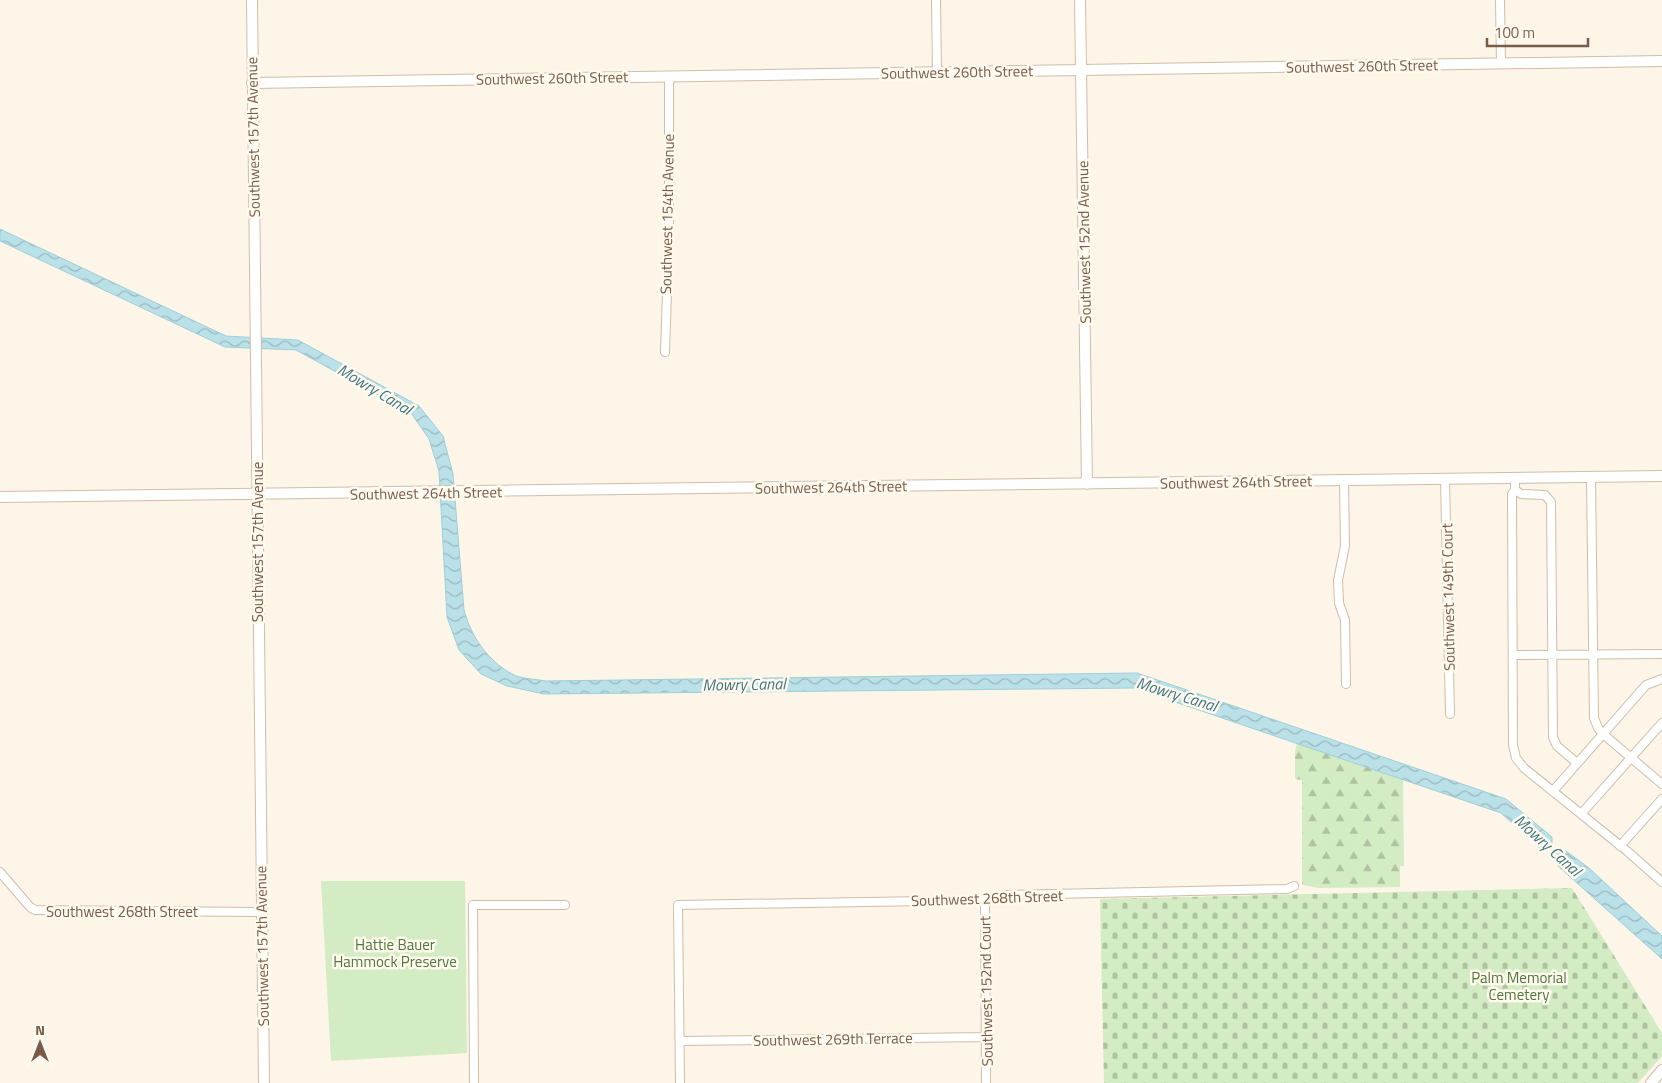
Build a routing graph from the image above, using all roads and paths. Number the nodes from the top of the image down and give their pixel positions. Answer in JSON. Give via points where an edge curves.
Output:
{"nodes":[{"id":1,"x":252,"y":0,"type":"edge"},
{"id":2,"x":936,"y":0,"type":"edge"},
{"id":3,"x":1080,"y":0,"type":"edge"},
{"id":4,"x":1500,"y":0,"type":"edge"},
{"id":5,"x":1662,"y":61,"type":"edge"},
{"id":6,"x":1501,"y":64,"type":"junction"},
{"id":7,"x":1081,"y":70,"type":"junction"},
{"id":8,"x":936,"y":72,"type":"junction"},
{"id":9,"x":669,"y":76,"type":"junction"},
{"id":10,"x":252,"y":83,"type":"junction"},
{"id":11,"x":665,"y":352,"type":"dead end"},
{"id":12,"x":1662,"y":476,"type":"edge"},
{"id":13,"x":1515,"y":478,"type":"junction"},
{"id":14,"x":1591,"y":478,"type":"junction"},
{"id":15,"x":1445,"y":480,"type":"junction"},
{"id":16,"x":1344,"y":481,"type":"junction"},
{"id":17,"x":1087,"y":484,"type":"junction"},
{"id":18,"x":1515,"y":490,"type":"junction"},
{"id":19,"x":256,"y":494,"type":"junction"},
{"id":20,"x":0,"y":497,"type":"edge"},
{"id":21,"x":1552,"y":654,"type":"junction"},
{"id":22,"x":1593,"y":654,"type":"junction"},
{"id":23,"x":1662,"y":654,"type":"edge"},
{"id":24,"x":1513,"y":655,"type":"junction"},
{"id":25,"x":1662,"y":679,"type":"edge"},
{"id":26,"x":1346,"y":684,"type":"dead end"},
{"id":27,"x":1450,"y":714,"type":"dead end"},
{"id":28,"x":1662,"y":723,"type":"edge"},
{"id":29,"x":1603,"y":734,"type":"junction"},
{"id":30,"x":1631,"y":758,"type":"junction"},
{"id":31,"x":1577,"y":764,"type":"junction"},
{"id":32,"x":1662,"y":784,"type":"edge"},
{"id":33,"x":1553,"y":792,"type":"junction"},
{"id":34,"x":1662,"y":799,"type":"edge"},
{"id":35,"x":1581,"y":814,"type":"junction"},
{"id":36,"x":1620,"y":846,"type":"junction"},
{"id":37,"x":0,"y":872,"type":"edge"},
{"id":38,"x":1661,"y":879,"type":"edge"},
{"id":39,"x":1294,"y":886,"type":"dead end"},
{"id":40,"x":985,"y":900,"type":"junction"},
{"id":41,"x":565,"y":905,"type":"dead end"},
{"id":42,"x":261,"y":912,"type":"junction"},
{"id":43,"x":986,"y":1037,"type":"junction"},
{"id":44,"x":680,"y":1041,"type":"junction"},
{"id":45,"x":1662,"y":1070,"type":"edge"},
{"id":46,"x":264,"y":1083,"type":"edge"},
{"id":47,"x":474,"y":1083,"type":"edge"},
{"id":48,"x":680,"y":1083,"type":"edge"},
{"id":49,"x":986,"y":1083,"type":"edge"},
{"id":50,"x":1651,"y":1083,"type":"edge"}],
"edges":[{"from":1,"to":10,"type":"street","name":"Southwest 157th Avenue"},
{"from":2,"to":8,"type":"street"},
{"from":3,"to":7,"type":"street","name":"Southwest 152nd Avenue"},
{"from":4,"to":6,"type":"street"},
{"from":5,"to":6,"type":"street","name":"Southwest 260th Street"},
{"from":6,"to":7,"type":"street","name":"Southwest 260th Street"},
{"from":7,"to":8,"type":"street","name":"Southwest 260th Street"},
{"from":7,"to":17,"type":"street","name":"Southwest 152nd Avenue"},
{"from":8,"to":9,"type":"street","name":"Southwest 260th Street"},
{"from":9,"to":10,"type":"street","name":"Southwest 260th Street"},
{"from":9,"to":11,"type":"street","name":"Southwest 154th Avenue"},
{"from":10,"to":19,"type":"street","name":"Southwest 157th Avenue"},
{"from":12,"to":14,"type":"street","name":"Southwest 264th Street"},
{"from":13,"to":14,"type":"street","name":"Southwest 264th Street"},
{"from":13,"to":15,"type":"street","name":"Southwest 264th Street"},
{"from":13,"to":18,"type":"street"},
{"from":14,"to":22,"type":"street"},
{"from":15,"to":16,"type":"street","name":"Southwest 264th Street"},
{"from":15,"to":27,"type":"street","name":"Southwest 149th Court"},
{"from":16,"to":17,"type":"street","name":"Southwest 264th Street"},
{"from":16,"to":26,"type":"street","via":[[1345,546],[1338,580],[1339,603],[1345,620]]},
{"from":17,"to":19,"type":"street","name":"Southwest 264th Street"},
{"from":18,"to":21,"type":"street","via":[[1521,494],[1545,495],[1551,502]]},
{"from":18,"to":24,"type":"street","via":[[1512,494]]},
{"from":19,"to":20,"type":"street","name":"Southwest 264th Street"},
{"from":19,"to":42,"type":"street","name":"Southwest 157th Avenue"},
{"from":21,"to":22,"type":"street"},
{"from":21,"to":24,"type":"street"},
{"from":21,"to":31,"type":"street","via":[[1554,740]]},
{"from":22,"to":23,"type":"street"},
{"from":22,"to":29,"type":"street","via":[[1594,718]]},
{"from":24,"to":33,"type":"street","via":[[1515,755],[1524,768]]},
{"from":25,"to":29,"type":"street","via":[[1646,685]]},
{"from":28,"to":30,"type":"street"},
{"from":29,"to":30,"type":"street"},
{"from":29,"to":31,"type":"street"},
{"from":30,"to":32,"type":"street"},
{"from":30,"to":35,"type":"street"},
{"from":31,"to":33,"type":"street"},
{"from":33,"to":35,"type":"street"},
{"from":34,"to":36,"type":"street"},
{"from":35,"to":36,"type":"street"},
{"from":36,"to":38,"type":"street"},
{"from":37,"to":42,"type":"street","name":"Southwest 268th Street","via":[[36,910]]},
{"from":39,"to":40,"type":"street","name":"Southwest 268th Street","via":[[1287,889],[1005,895]]},
{"from":40,"to":43,"type":"street","name":"Southwest 152nd Court"},
{"from":40,"to":44,"type":"street","name":"Southwest 268th Street","via":[[678,906]]},
{"from":41,"to":47,"type":"street","via":[[473,905]]},
{"from":42,"to":46,"type":"street","name":"Southwest 157th Avenue"},
{"from":43,"to":44,"type":"street","name":"Southwest 269th Terrace"},
{"from":43,"to":49,"type":"street","name":"Southwest 152nd Court"},
{"from":44,"to":48,"type":"street"},
{"from":45,"to":50,"type":"street"}]}
